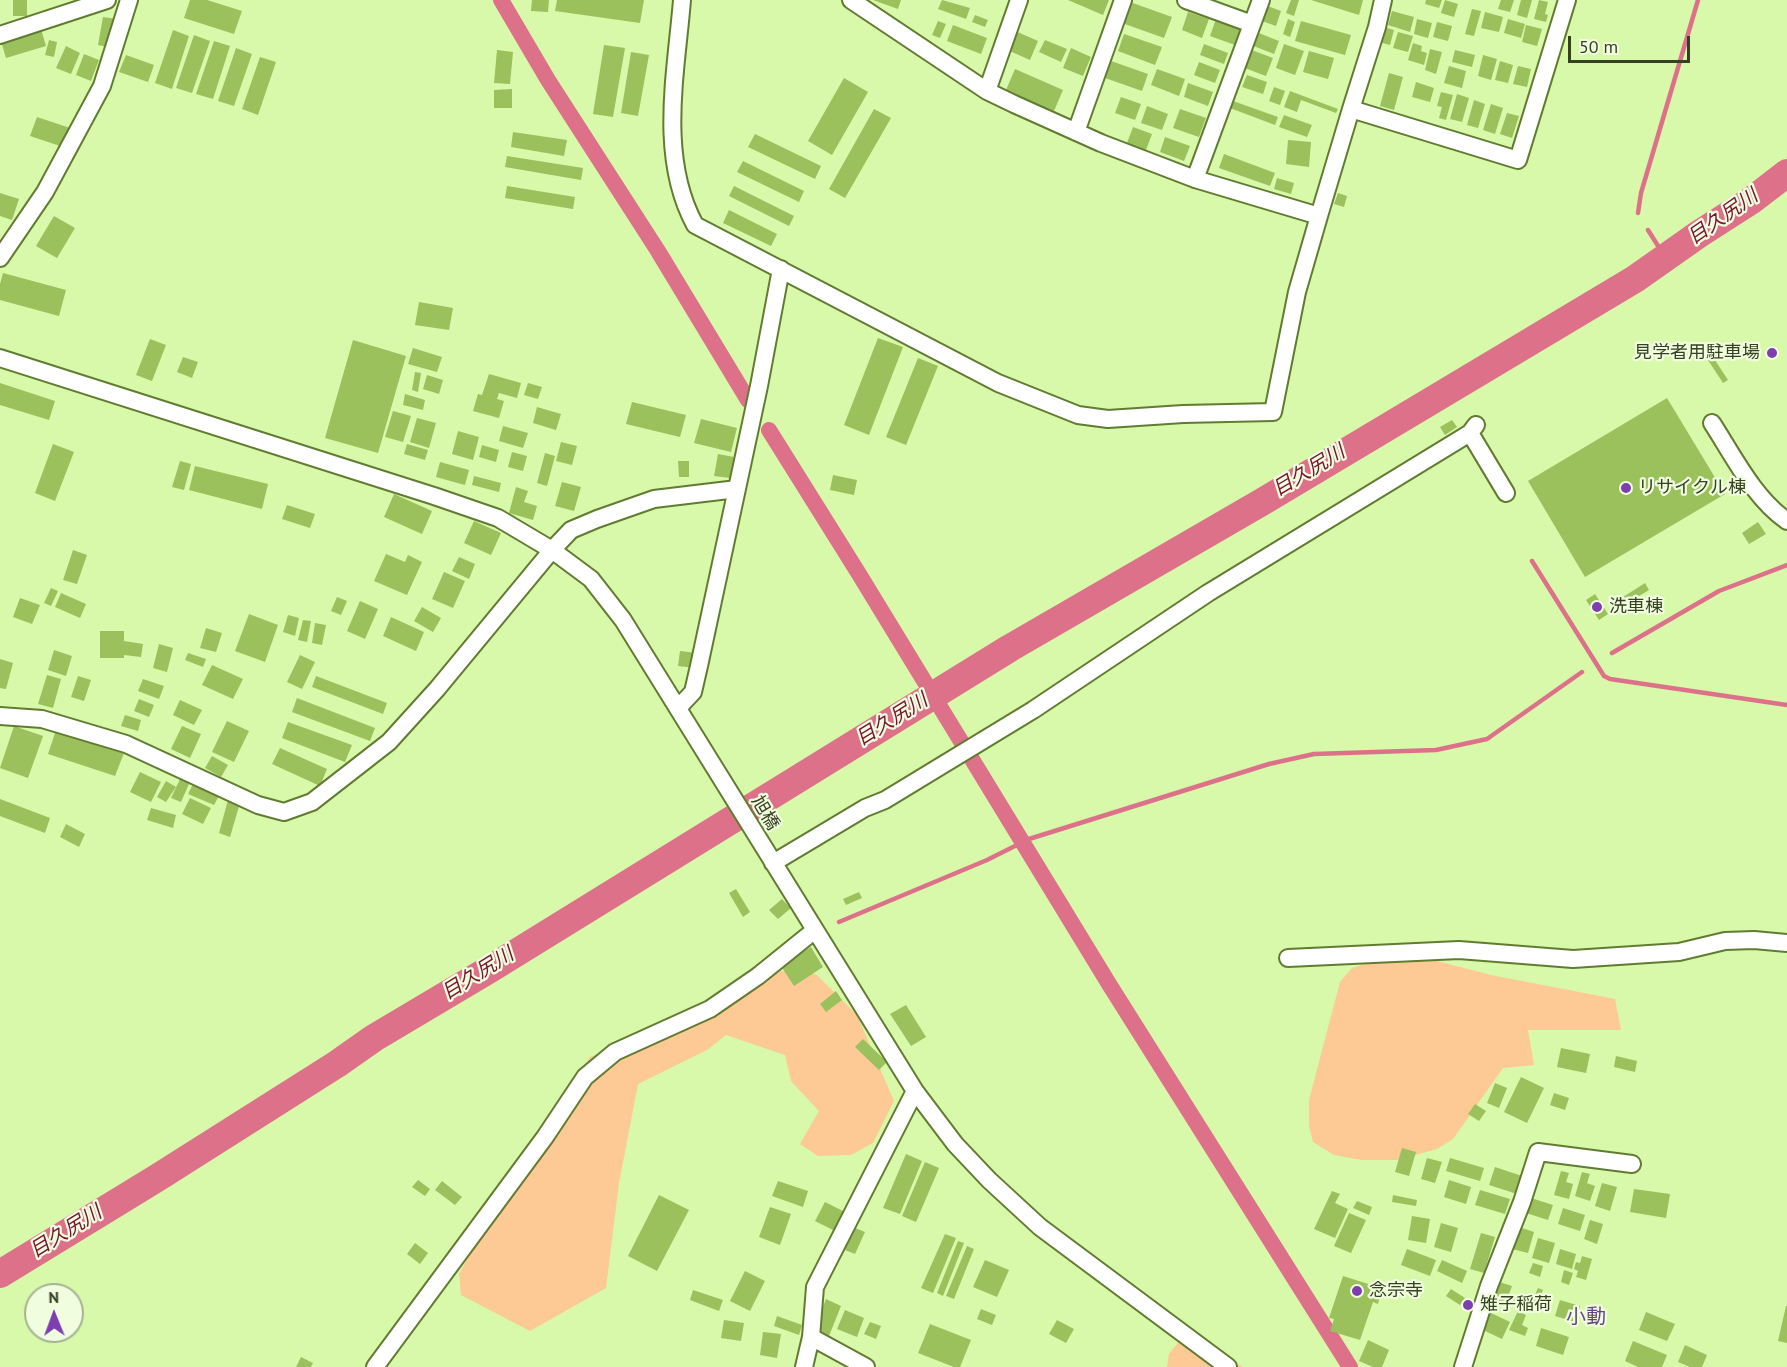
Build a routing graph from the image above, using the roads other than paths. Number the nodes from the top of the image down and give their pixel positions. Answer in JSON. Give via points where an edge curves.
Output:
{"nodes":[{"id":1,"x":107,"y":0,"type":"edge"},
{"id":2,"x":129,"y":0,"type":"edge"},
{"id":3,"x":682,"y":0,"type":"edge"},
{"id":4,"x":1019,"y":0,"type":"edge"},
{"id":5,"x":1123,"y":0,"type":"edge"},
{"id":6,"x":1186,"y":0,"type":"edge"},
{"id":7,"x":1261,"y":0,"type":"edge"},
{"id":8,"x":1383,"y":0,"type":"edge"},
{"id":9,"x":1567,"y":0,"type":"edge"},
{"id":10,"x":857,"y":2,"type":"edge"},
{"id":11,"x":1252,"y":24,"type":"junction"},
{"id":12,"x":0,"y":35,"type":"edge"},
{"id":13,"x":987,"y":91,"type":"junction"},
{"id":14,"x":1351,"y":108,"type":"junction"},
{"id":15,"x":1076,"y":132,"type":"junction"},
{"id":16,"x":1196,"y":178,"type":"junction"},
{"id":17,"x":1319,"y":216,"type":"junction"},
{"id":18,"x":0,"y":258,"type":"edge"},
{"id":19,"x":781,"y":269,"type":"junction"},
{"id":20,"x":0,"y":358,"type":"edge"},
{"id":21,"x":1712,"y":423,"type":"dead end"},
{"id":22,"x":737,"y":489,"type":"junction"},
{"id":23,"x":1506,"y":492,"type":"dead end"},
{"id":24,"x":1787,"y":521,"type":"edge"},
{"id":25,"x":552,"y":550,"type":"junction"},
{"id":26,"x":678,"y":708,"type":"junction"},
{"id":27,"x":0,"y":716,"type":"edge"},
{"id":28,"x":771,"y":860,"type":"junction"},
{"id":29,"x":815,"y":930,"type":"junction"},
{"id":30,"x":1787,"y":943,"type":"edge"},
{"id":31,"x":1288,"y":958,"type":"dead end"},
{"id":32,"x":915,"y":1091,"type":"junction"},
{"id":33,"x":1632,"y":1164,"type":"dead end"},
{"id":34,"x":811,"y":1338,"type":"junction"},
{"id":35,"x":375,"y":1367,"type":"edge"},
{"id":36,"x":804,"y":1367,"type":"edge"},
{"id":37,"x":866,"y":1367,"type":"edge"},
{"id":38,"x":1228,"y":1367,"type":"edge"},
{"id":39,"x":1462,"y":1367,"type":"edge"}],
"edges":[{"from":1,"to":12,"type":"street"},
{"from":2,"to":18,"type":"street","via":[[102,86],[45,192]]},
{"from":3,"to":19,"type":"street","via":[[672,114],[676,176],[685,207],[695,225]]},
{"from":4,"to":13,"type":"street"},
{"from":5,"to":15,"type":"street"},
{"from":6,"to":11,"type":"street"},
{"from":7,"to":11,"type":"street"},
{"from":8,"to":14,"type":"street"},
{"from":9,"to":14,"type":"street","via":[[1518,160]]},
{"from":10,"to":13,"type":"street"},
{"from":11,"to":16,"type":"street"},
{"from":13,"to":15,"type":"street"},
{"from":14,"to":17,"type":"street"},
{"from":15,"to":16,"type":"street"},
{"from":16,"to":17,"type":"street"},
{"from":17,"to":19,"type":"street","via":[[1298,292],[1273,412],[1108,419],[1078,415],[998,383]]},
{"from":19,"to":22,"type":"street"},
{"from":20,"to":25,"type":"street","name":"旭橋","via":[[488,514]]},
{"from":21,"to":24,"type":"street","via":[[1760,496]]},
{"from":22,"to":25,"type":"street","via":[[654,499],[571,530]]},
{"from":22,"to":26,"type":"street","via":[[693,692]]},
{"from":23,"to":28,"type":"street","via":[[1473,429],[1208,593],[1033,710],[894,794]]},
{"from":25,"to":26,"type":"street","name":"旭橋","via":[[591,579],[623,620]]},
{"from":25,"to":27,"type":"street","via":[[389,742],[312,802],[284,812],[258,805],[126,744],[42,719]]},
{"from":26,"to":28,"type":"street","name":"旭橋"},
{"from":28,"to":29,"type":"street","name":"旭橋"},
{"from":29,"to":32,"type":"street","name":"旭橋"},
{"from":29,"to":35,"type":"street","via":[[710,1009],[615,1052],[585,1077]]},
{"from":30,"to":31,"type":"street","via":[[1725,940],[1679,952],[1573,959],[1459,950]]},
{"from":32,"to":34,"type":"street","via":[[815,1287]]},
{"from":32,"to":38,"type":"street","name":"旭橋","via":[[955,1144],[1040,1227]]},
{"from":33,"to":39,"type":"street","via":[[1538,1152]]},
{"from":34,"to":36,"type":"street"},
{"from":34,"to":37,"type":"street"}]}
